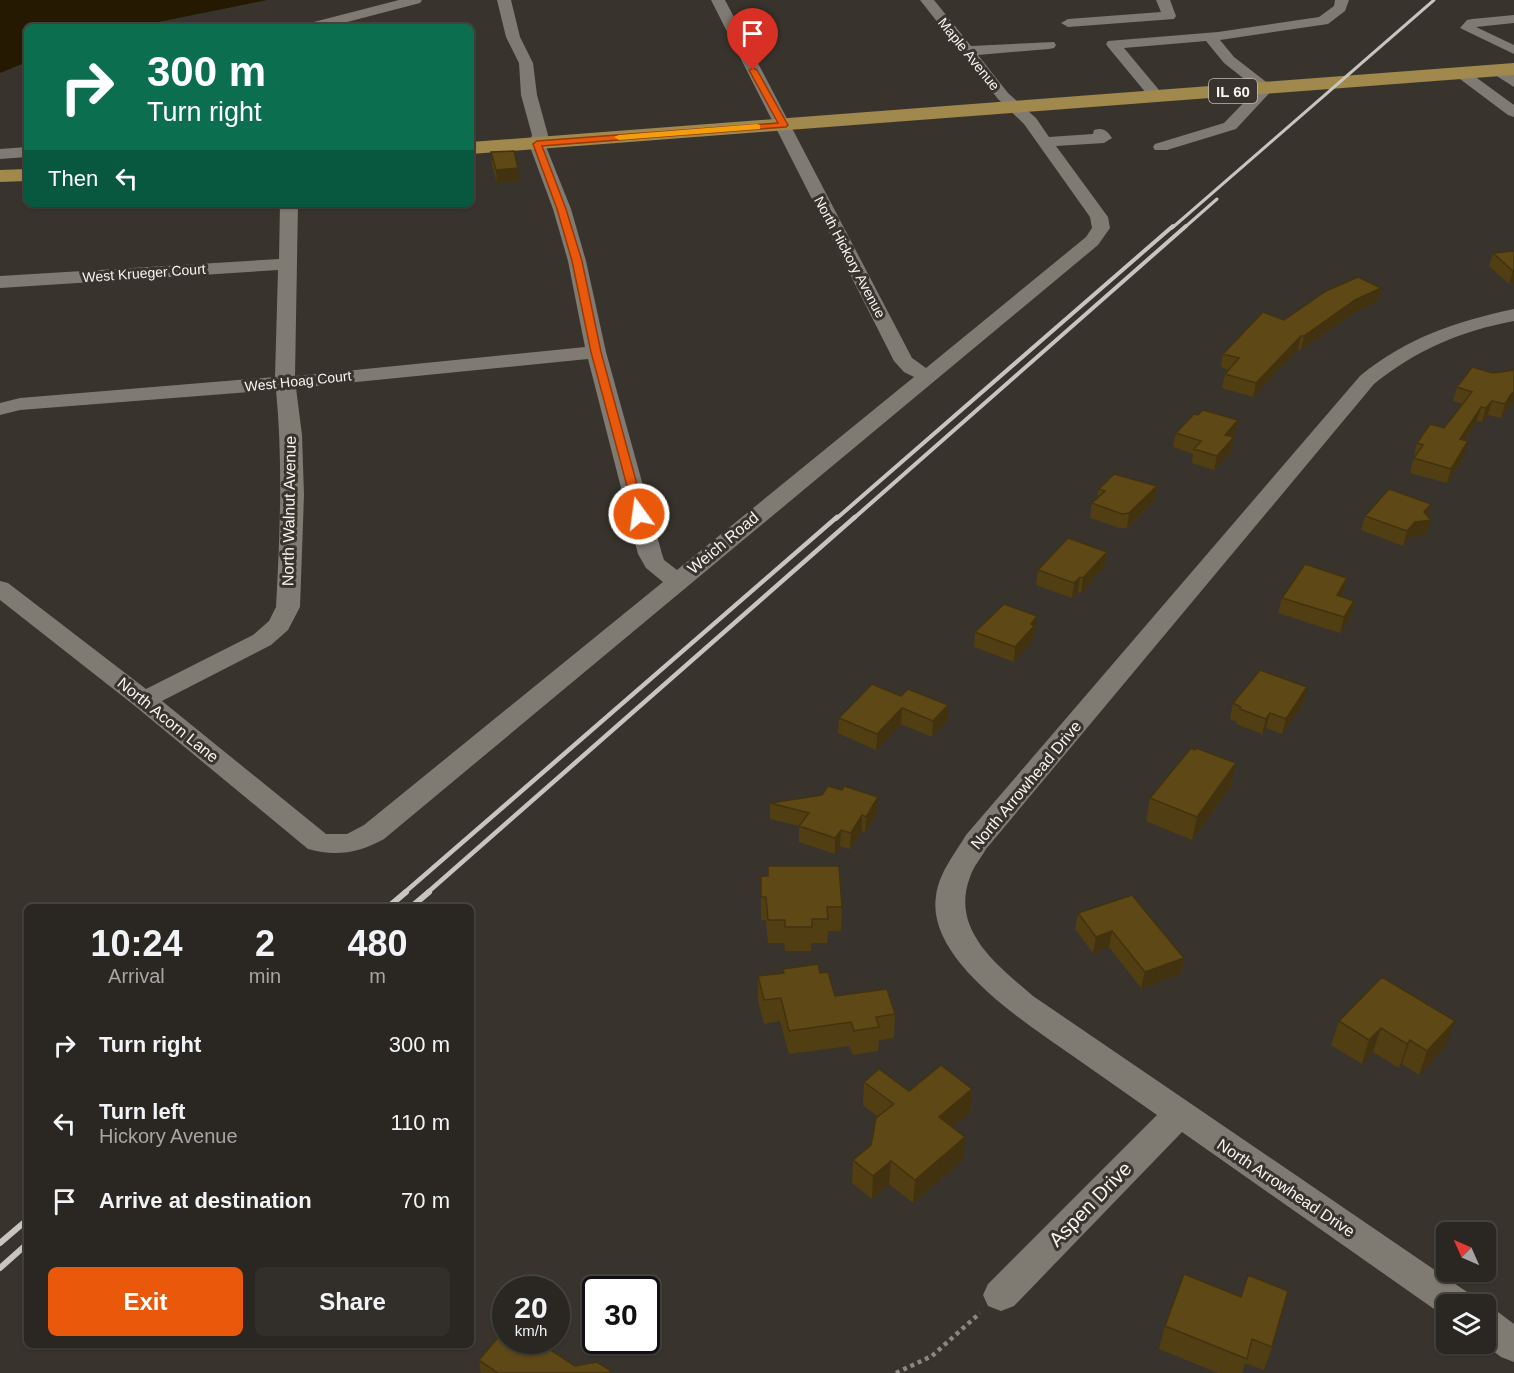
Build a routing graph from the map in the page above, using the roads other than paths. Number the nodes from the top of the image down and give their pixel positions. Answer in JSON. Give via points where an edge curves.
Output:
{"nodes":[{"id":1,"x":415,"y":0,"type":"edge"},
{"id":2,"x":504,"y":0,"type":"edge"},
{"id":3,"x":718,"y":0,"type":"edge"},
{"id":4,"x":927,"y":0,"type":"edge"},
{"id":5,"x":1163,"y":0,"type":"edge"},
{"id":6,"x":1342,"y":0,"type":"edge"},
{"id":7,"x":1169,"y":16,"type":"junction"},
{"id":8,"x":1514,"y":19,"type":"edge"},
{"id":9,"x":1068,"y":23,"type":"dead end"},
{"id":10,"x":323,"y":24,"type":"edge"},
{"id":11,"x":1202,"y":37,"type":"junction"},
{"id":12,"x":1049,"y":45,"type":"dead end"},
{"id":13,"x":1514,"y":50,"type":"edge"},
{"id":14,"x":966,"y":51,"type":"junction"},
{"id":15,"x":1505,"y":70,"type":"edge"},
{"id":16,"x":1461,"y":73,"type":"junction"},
{"id":17,"x":1514,"y":82,"type":"edge"},
{"id":18,"x":1266,"y":88,"type":"junction"},
{"id":19,"x":1156,"y":96,"type":"junction"},
{"id":20,"x":1013,"y":107,"type":"junction"},
{"id":21,"x":1514,"y":112,"type":"edge"},
{"id":22,"x":783,"y":125,"type":"junction"},
{"id":23,"x":1100,"y":133,"type":"dead end"},
{"id":24,"x":1043,"y":142,"type":"junction"},
{"id":25,"x":537,"y":144,"type":"junction"},
{"id":26,"x":1161,"y":147,"type":"dead end"},
{"id":27,"x":474,"y":148,"type":"edge"},
{"id":28,"x":24,"y":152,"type":"edge"},
{"id":29,"x":0,"y":154,"type":"edge"},
{"id":30,"x":24,"y":175,"type":"edge"},
{"id":31,"x":0,"y":176,"type":"edge"},
{"id":32,"x":289,"y":207,"type":"edge"},
{"id":33,"x":1101,"y":228,"type":"joint"},
{"id":34,"x":288,"y":264,"type":"junction"},
{"id":35,"x":0,"y":282,"type":"edge"},
{"id":36,"x":1514,"y":315,"type":"edge"},
{"id":37,"x":596,"y":352,"type":"junction"},
{"id":38,"x":929,"y":376,"type":"junction"},
{"id":39,"x":285,"y":382,"type":"junction"},
{"id":40,"x":0,"y":409,"type":"edge"},
{"id":41,"x":677,"y":582,"type":"junction"},
{"id":42,"x":0,"y":588,"type":"edge"},
{"id":43,"x":144,"y":700,"type":"junction"},
{"id":44,"x":337,"y":846,"type":"joint"},
{"id":45,"x":1179,"y":1114,"type":"junction"},
{"id":46,"x":1441,"y":1294,"type":"edge"},
{"id":47,"x":1001,"y":1295,"type":"road end"},
{"id":48,"x":1496,"y":1332,"type":"edge"},
{"id":49,"x":1514,"y":1345,"type":"edge"}],
"edges":[{"from":1,"to":10,"type":"street"},
{"from":2,"to":25,"type":"street","via":[[513,37],[526,63],[540,135]]},
{"from":3,"to":22,"type":"street","name":"North Hickory Avenue"},
{"from":4,"to":14,"type":"street","name":"Maple Avenue"},
{"from":5,"to":7,"type":"street"},
{"from":6,"to":11,"type":"street","via":[[1340,8],[1323,21]]},
{"from":7,"to":9,"type":"street"},
{"from":7,"to":11,"type":"street"},
{"from":8,"to":13,"type":"street","via":[[1472,23],[1467,28]]},
{"from":11,"to":18,"type":"street"},
{"from":11,"to":19,"type":"street","via":[[1113,44]]},
{"from":12,"to":14,"type":"street"},
{"from":14,"to":20,"type":"street","name":"Maple Avenue"},
{"from":15,"to":16,"type":"main road","number":"IL 60"},
{"from":15,"to":17,"type":"street"},
{"from":16,"to":18,"type":"main road","number":"IL 60"},
{"from":16,"to":21,"type":"street"},
{"from":18,"to":19,"type":"main road","number":"IL 60"},
{"from":18,"to":26,"type":"street","via":[[1230,126]]},
{"from":19,"to":20,"type":"main road","number":"IL 60"},
{"from":20,"to":22,"type":"main road","number":"IL 60"},
{"from":20,"to":24,"type":"street","name":"Maple Avenue","via":[[1030,122]]},
{"from":22,"to":25,"type":"main road","number":"IL 60"},
{"from":22,"to":38,"type":"street","name":"North Hickory Avenue","via":[[904,361]]},
{"from":23,"to":24,"type":"street","via":[[1104,138]]},
{"from":24,"to":33,"type":"street","name":"Maple Avenue","via":[[1099,217]]},
{"from":25,"to":27,"type":"main road","number":"IL 60"},
{"from":25,"to":37,"type":"street","via":[[577,261]]},
{"from":28,"to":29,"type":"street"},
{"from":30,"to":31,"type":"main road"},
{"from":32,"to":34,"type":"street","name":"North Walnut Avenue"},
{"from":33,"to":38,"type":"street","name":"Weich Road","via":[[1092,241]]},
{"from":34,"to":35,"type":"street","name":"West Krueger Court"},
{"from":34,"to":39,"type":"street","name":"North Walnut Avenue"},
{"from":36,"to":45,"type":"street","name":"North Arrowhead Drive","via":[[1460,327],[1427,340],[1387,363],[1367,380],[976,842],[955,877],[950,894],[951,926],[986,973],[1022,1004]]},
{"from":37,"to":39,"type":"street","name":"West Hoag Court"},
{"from":37,"to":41,"type":"street","via":[[650,554],[654,563]]},
{"from":38,"to":41,"type":"street","name":"Weich Road"},
{"from":39,"to":40,"type":"street","name":"West Hoag Court"},
{"from":39,"to":43,"type":"street","name":"North Walnut Avenue","via":[[293,495],[288,606],[279,625],[262,640]]},
{"from":41,"to":44,"type":"street","name":"Weich Road","via":[[374,832]]},
{"from":42,"to":43,"type":"street","name":"North Acorn Lane"},
{"from":43,"to":44,"type":"street","name":"North Acorn Lane","via":[[318,842]]},
{"from":45,"to":46,"type":"street","name":"North Arrowhead Drive"},
{"from":45,"to":47,"type":"street","name":"Aspen Drive"},
{"from":48,"to":49,"type":"street"}]}
